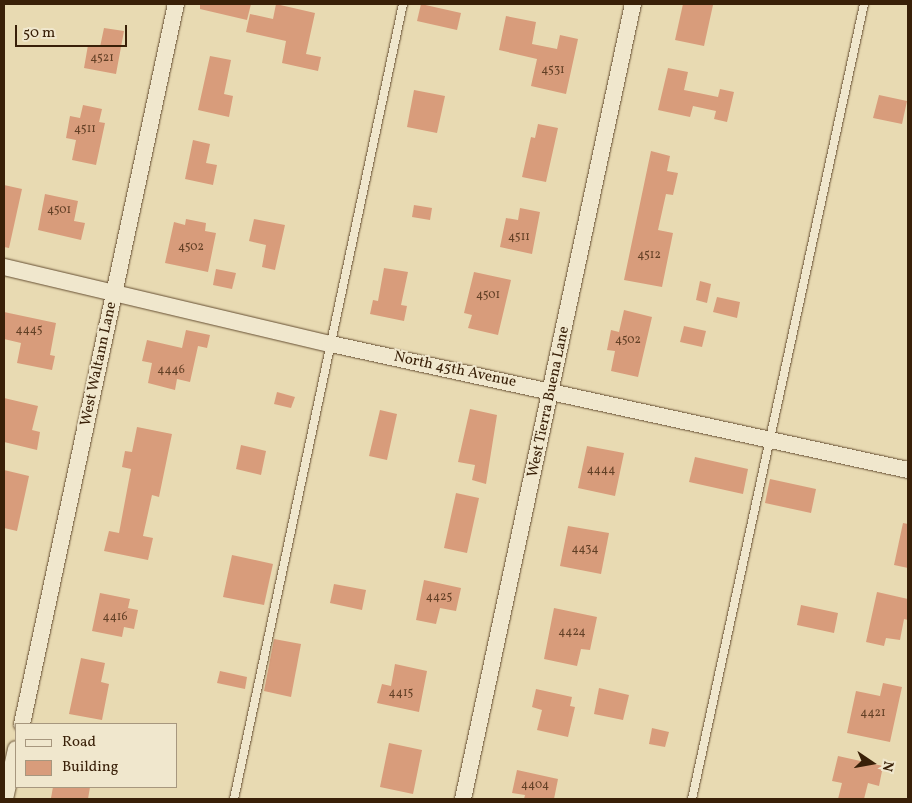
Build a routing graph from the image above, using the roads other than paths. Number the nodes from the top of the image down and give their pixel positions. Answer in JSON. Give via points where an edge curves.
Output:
{"nodes":[{"id":1,"x":176,"y":4,"type":"edge"},
{"id":2,"x":404,"y":4,"type":"edge"},
{"id":3,"x":633,"y":4,"type":"edge"},
{"id":4,"x":864,"y":4,"type":"edge"},
{"id":5,"x":4,"y":267,"type":"edge"},
{"id":6,"x":114,"y":292,"type":"junction"},
{"id":7,"x":331,"y":344,"type":"junction"},
{"id":8,"x":552,"y":391,"type":"junction"},
{"id":9,"x":769,"y":438,"type":"junction"},
{"id":10,"x":908,"y":470,"type":"edge"},
{"id":11,"x":22,"y":723,"type":"edge"},
{"id":12,"x":15,"y":754,"type":"edge"},
{"id":13,"x":6,"y":799,"type":"edge"},
{"id":14,"x":234,"y":799,"type":"edge"},
{"id":15,"x":463,"y":799,"type":"edge"},
{"id":16,"x":692,"y":799,"type":"edge"}],
"edges":[{"from":1,"to":6,"type":"street","name":"West Waltann Lane"},
{"from":2,"to":7,"type":"lane"},
{"from":3,"to":8,"type":"street","name":"West Tierra Buena Lane"},
{"from":4,"to":9,"type":"lane"},
{"from":5,"to":6,"type":"street","name":"North 45th Avenue"},
{"from":6,"to":7,"type":"street","name":"North 45th Avenue"},
{"from":6,"to":11,"type":"street","name":"West Waltann Lane"},
{"from":7,"to":8,"type":"street","name":"North 45th Avenue"},
{"from":7,"to":14,"type":"lane"},
{"from":8,"to":9,"type":"street","name":"North 45th Avenue"},
{"from":8,"to":15,"type":"street","name":"West Tierra Buena Lane"},
{"from":9,"to":10,"type":"street","name":"North 45th Avenue"},
{"from":9,"to":16,"type":"lane"},
{"from":12,"to":13,"type":"street"}]}
